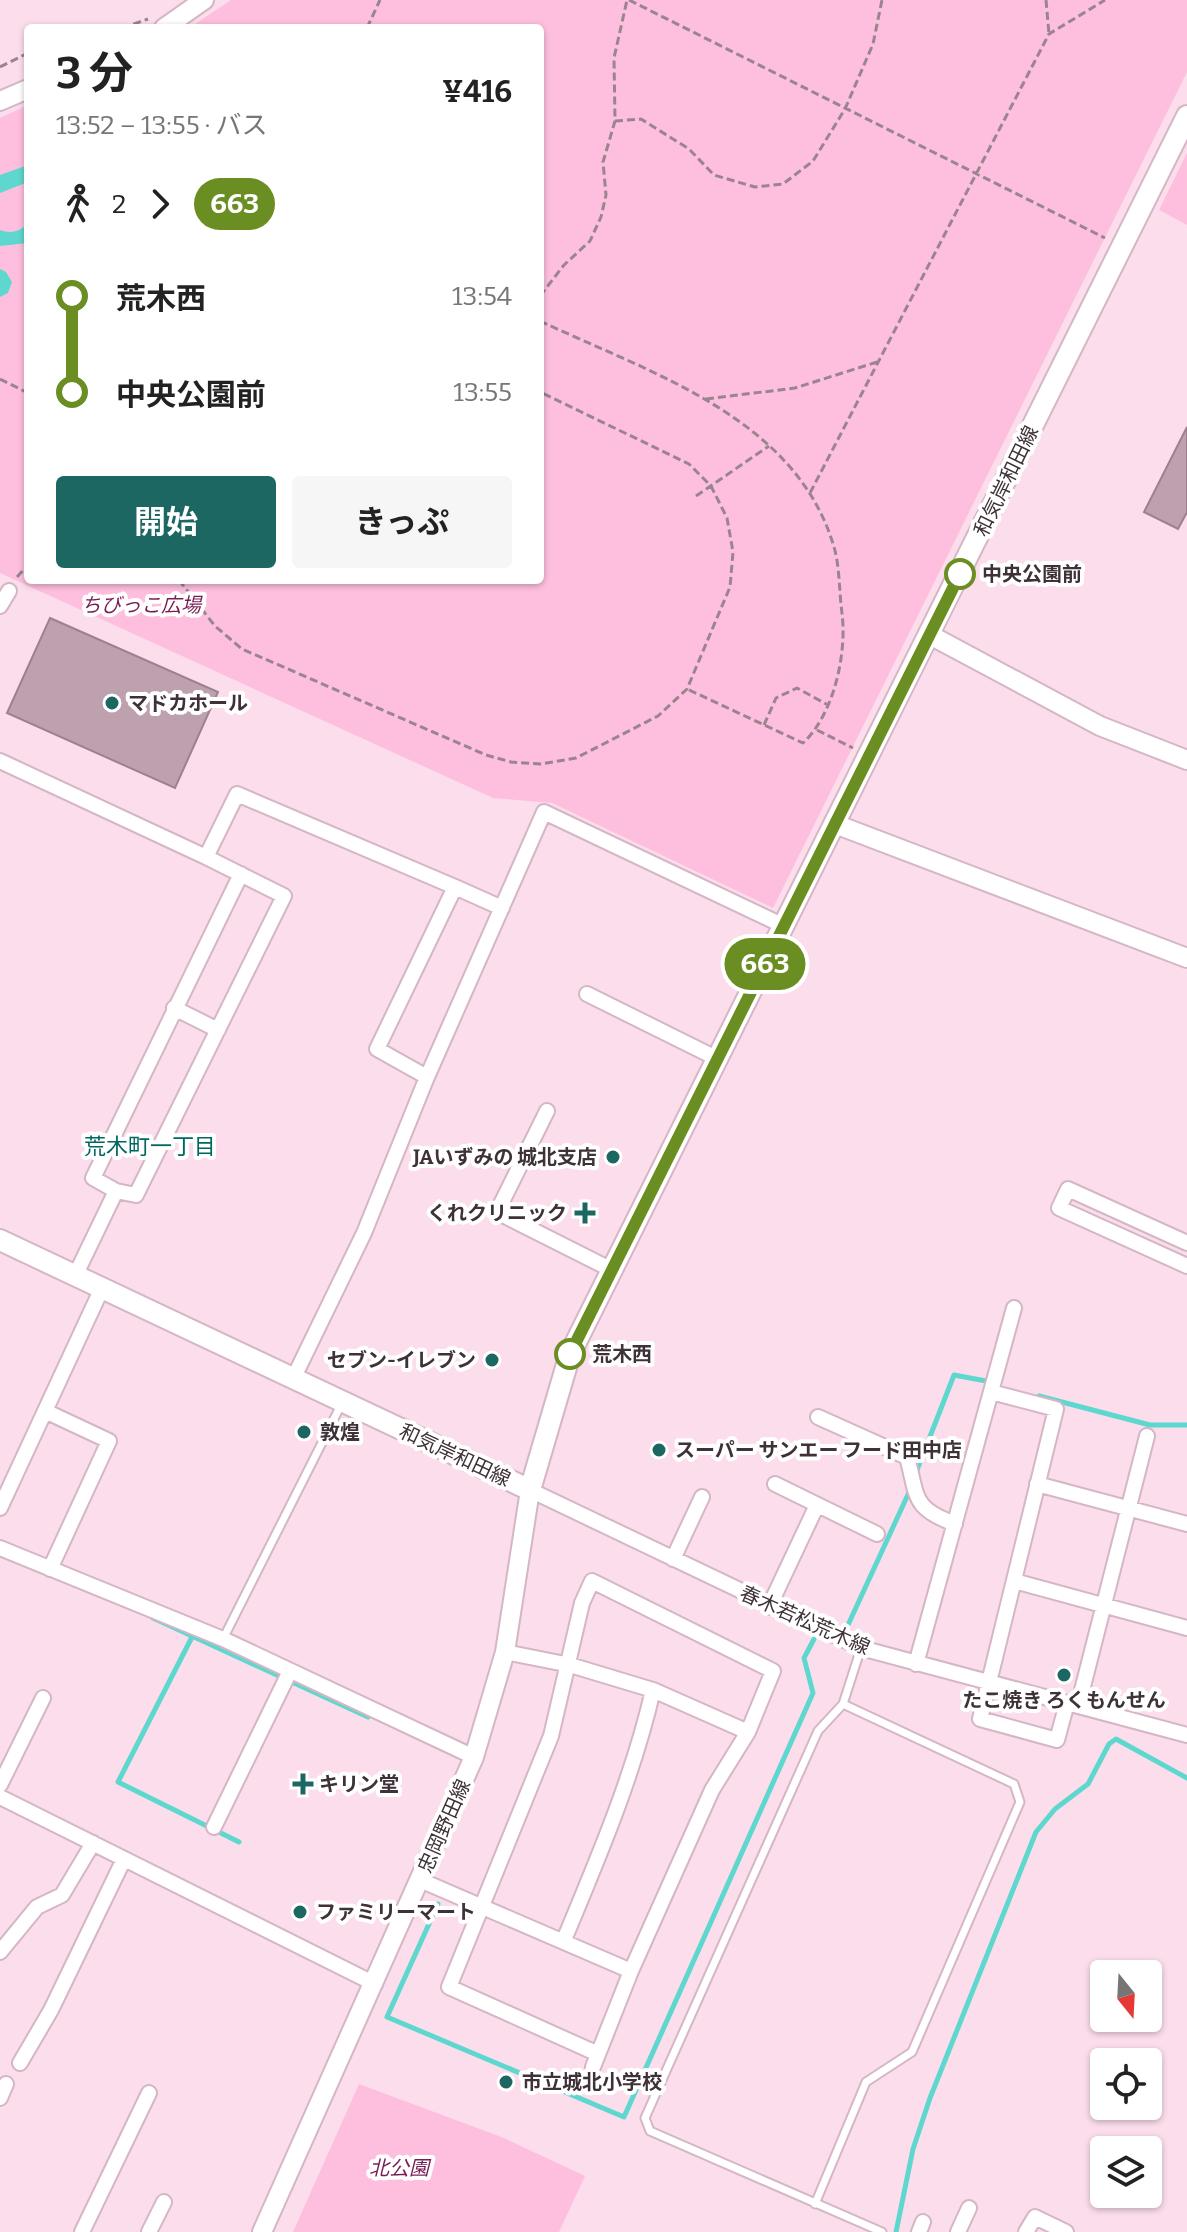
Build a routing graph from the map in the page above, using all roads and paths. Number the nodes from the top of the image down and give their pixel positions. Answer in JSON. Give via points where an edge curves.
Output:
{"nodes":[{"id":1,"x":204,"y":0,"type":"edge"},
{"id":2,"x":380,"y":0,"type":"edge"},
{"id":3,"x":628,"y":0,"type":"edge"},
{"id":4,"x":882,"y":0,"type":"edge"},
{"id":5,"x":1046,"y":0,"type":"edge"},
{"id":6,"x":1105,"y":0,"type":"edge"},
{"id":7,"x":156,"y":24,"type":"edge"},
{"id":8,"x":369,"y":24,"type":"edge"},
{"id":9,"x":1049,"y":34,"type":"junction"},
{"id":10,"x":24,"y":55,"type":"edge"},
{"id":11,"x":0,"y":67,"type":"edge"},
{"id":12,"x":24,"y":91,"type":"edge"},
{"id":13,"x":0,"y":101,"type":"edge"},
{"id":14,"x":845,"y":109,"type":"junction"},
{"id":15,"x":1187,"y":116,"type":"edge"},
{"id":16,"x":615,"y":121,"type":"junction"},
{"id":17,"x":976,"y":174,"type":"junction"},
{"id":18,"x":1108,"y":240,"type":"dead end"},
{"id":19,"x":544,"y":291,"type":"edge"},
{"id":20,"x":544,"y":323,"type":"edge"},
{"id":21,"x":878,"y":362,"type":"junction"},
{"id":22,"x":0,"y":379,"type":"edge"},
{"id":23,"x":24,"y":391,"type":"edge"},
{"id":24,"x":544,"y":394,"type":"edge"},
{"id":25,"x":706,"y":399,"type":"junction"},
{"id":26,"x":770,"y":446,"type":"junction"},
{"id":27,"x":711,"y":486,"type":"junction"},
{"id":28,"x":810,"y":493,"type":"junction"},
{"id":29,"x":696,"y":496,"type":"dead end"},
{"id":30,"x":182,"y":584,"type":"edge"},
{"id":31,"x":9,"y":591,"type":"dead end"},
{"id":32,"x":0,"y":606,"type":"edge"},
{"id":33,"x":930,"y":635,"type":"junction"},
{"id":34,"x":687,"y":689,"type":"junction"},
{"id":35,"x":828,"y":705,"type":"junction"},
{"id":36,"x":764,"y":725,"type":"junction"},
{"id":37,"x":817,"y":730,"type":"junction"},
{"id":38,"x":855,"y":749,"type":"dead end"},
{"id":39,"x":1187,"y":760,"type":"edge"},
{"id":40,"x":0,"y":761,"type":"edge"},
{"id":41,"x":835,"y":824,"type":"junction"},
{"id":42,"x":206,"y":857,"type":"junction"},
{"id":43,"x":241,"y":874,"type":"junction"},
{"id":44,"x":455,"y":887,"type":"junction"},
{"id":45,"x":502,"y":908,"type":"junction"},
{"id":46,"x":784,"y":926,"type":"junction"},
{"id":47,"x":1187,"y":958,"type":"edge"},
{"id":48,"x":587,"y":994,"type":"dead end"},
{"id":49,"x":174,"y":1008,"type":"junction"},
{"id":50,"x":218,"y":1030,"type":"junction"},
{"id":51,"x":718,"y":1059,"type":"junction"},
{"id":52,"x":427,"y":1077,"type":"junction"},
{"id":53,"x":547,"y":1111,"type":"dead end"},
{"id":54,"x":116,"y":1191,"type":"junction"},
{"id":55,"x":0,"y":1240,"type":"edge"},
{"id":56,"x":1187,"y":1243,"type":"edge"},
{"id":57,"x":1187,"y":1265,"type":"edge"},
{"id":58,"x":612,"y":1270,"type":"junction"},
{"id":59,"x":75,"y":1276,"type":"junction"},
{"id":60,"x":102,"y":1288,"type":"junction"},
{"id":61,"x":1014,"y":1308,"type":"dead end"},
{"id":62,"x":293,"y":1379,"type":"junction"},
{"id":63,"x":991,"y":1392,"type":"junction"},
{"id":64,"x":342,"y":1403,"type":"junction"},
{"id":65,"x":45,"y":1411,"type":"junction"},
{"id":66,"x":818,"y":1417,"type":"dead end"},
{"id":67,"x":1147,"y":1436,"type":"dead end"},
{"id":68,"x":775,"y":1484,"type":"dead end"},
{"id":69,"x":1037,"y":1484,"type":"junction"},
{"id":70,"x":530,"y":1490,"type":"junction"},
{"id":71,"x":702,"y":1497,"type":"dead end"},
{"id":72,"x":817,"y":1505,"type":"junction"},
{"id":73,"x":0,"y":1508,"type":"edge"},
{"id":74,"x":1129,"y":1508,"type":"junction"},
{"id":75,"x":955,"y":1524,"type":"junction"},
{"id":76,"x":1187,"y":1524,"type":"edge"},
{"id":77,"x":877,"y":1534,"type":"dead end"},
{"id":78,"x":0,"y":1548,"type":"edge"},
{"id":79,"x":673,"y":1559,"type":"junction"},
{"id":80,"x":50,"y":1569,"type":"junction"},
{"id":81,"x":1014,"y":1581,"type":"junction"},
{"id":82,"x":1104,"y":1605,"type":"junction"},
{"id":83,"x":769,"y":1607,"type":"junction"},
{"id":84,"x":1187,"y":1628,"type":"edge"},
{"id":85,"x":223,"y":1639,"type":"junction"},
{"id":86,"x":861,"y":1648,"type":"junction"},
{"id":87,"x":505,"y":1652,"type":"junction"},
{"id":88,"x":916,"y":1664,"type":"junction"},
{"id":89,"x":570,"y":1665,"type":"junction"},
{"id":90,"x":290,"y":1671,"type":"junction"},
{"id":91,"x":988,"y":1683,"type":"junction"},
{"id":92,"x":653,"y":1690,"type":"junction"},
{"id":93,"x":43,"y":1698,"type":"dead end"},
{"id":94,"x":843,"y":1704,"type":"junction"},
{"id":95,"x":1072,"y":1705,"type":"junction"},
{"id":96,"x":748,"y":1732,"type":"junction"},
{"id":97,"x":1187,"y":1735,"type":"edge"},
{"id":98,"x":474,"y":1757,"type":"junction"},
{"id":99,"x":0,"y":1785,"type":"edge"},
{"id":100,"x":0,"y":1797,"type":"edge"},
{"id":101,"x":214,"y":1827,"type":"dead end"},
{"id":102,"x":93,"y":1843,"type":"junction"},
{"id":103,"x":124,"y":1859,"type":"junction"},
{"id":104,"x":420,"y":1880,"type":"junction"},
{"id":105,"x":484,"y":1906,"type":"junction"},
{"id":106,"x":564,"y":1940,"type":"junction"},
{"id":107,"x":0,"y":1952,"type":"edge"},
{"id":108,"x":631,"y":1971,"type":"junction"},
{"id":109,"x":375,"y":1984,"type":"junction"},
{"id":110,"x":20,"y":2063,"type":"dead end"},
{"id":111,"x":149,"y":2093,"type":"dead end"},
{"id":112,"x":164,"y":2202,"type":"dead end"},
{"id":113,"x":815,"y":2204,"type":"junction"},
{"id":114,"x":969,"y":2208,"type":"dead end"},
{"id":115,"x":82,"y":2232,"type":"edge"},
{"id":116,"x":149,"y":2232,"type":"edge"},
{"id":117,"x":262,"y":2232,"type":"edge"},
{"id":118,"x":882,"y":2232,"type":"edge"},
{"id":119,"x":958,"y":2232,"type":"edge"},
{"id":120,"x":1026,"y":2232,"type":"edge"},
{"id":121,"x":1066,"y":2232,"type":"edge"}],
"edges":[{"from":1,"to":7,"type":"street"},
{"from":2,"to":8,"type":"path"},
{"from":3,"to":14,"type":"path"},
{"from":3,"to":16,"type":"path","via":[[614,58]]},
{"from":4,"to":14,"type":"path","via":[[873,44]]},
{"from":5,"to":9,"type":"path"},
{"from":6,"to":9,"type":"path"},
{"from":9,"to":17,"type":"path"},
{"from":10,"to":11,"type":"path"},
{"from":12,"to":13,"type":"street"},
{"from":14,"to":16,"type":"path","via":[[813,161],[783,184],[755,187],[714,175],[689,149],[641,119]]},
{"from":14,"to":17,"type":"path"},
{"from":15,"to":33,"type":"main road","name":"和気岸和田線"},
{"from":16,"to":19,"type":"path","via":[[603,162],[606,195],[601,217],[590,241]]},
{"from":17,"to":18,"type":"path"},
{"from":17,"to":21,"type":"path"},
{"from":20,"to":25,"type":"path"},
{"from":21,"to":25,"type":"path","via":[[795,388]]},
{"from":21,"to":28,"type":"path"},
{"from":22,"to":23,"type":"path"},
{"from":24,"to":27,"type":"path","via":[[689,464]]},
{"from":25,"to":26,"type":"path"},
{"from":26,"to":27,"type":"path"},
{"from":26,"to":28,"type":"path"},
{"from":27,"to":29,"type":"path"},
{"from":27,"to":34,"type":"path","via":[[727,518],[733,552],[730,587]]},
{"from":28,"to":35,"type":"path","via":[[834,548],[845,639]]},
{"from":30,"to":34,"type":"path","via":[[215,626],[242,649],[511,762],[576,758],[658,716]]},
{"from":31,"to":32,"type":"street"},
{"from":33,"to":39,"type":"street","via":[[1100,726]]},
{"from":33,"to":41,"type":"main road","name":"和気岸和田線"},
{"from":34,"to":36,"type":"path"},
{"from":35,"to":36,"type":"path","via":[[797,688],[776,698]]},
{"from":35,"to":37,"type":"path"},
{"from":36,"to":37,"type":"path","via":[[803,743]]},
{"from":37,"to":38,"type":"path"},
{"from":40,"to":42,"type":"street"},
{"from":41,"to":46,"type":"main road","name":"和気岸和田線"},
{"from":41,"to":47,"type":"street"},
{"from":42,"to":43,"type":"street"},
{"from":42,"to":44,"type":"street","via":[[237,794]]},
{"from":43,"to":49,"type":"street"},
{"from":43,"to":50,"type":"street","via":[[284,896]]},
{"from":44,"to":45,"type":"street"},
{"from":44,"to":52,"type":"street","via":[[377,1049]]},
{"from":45,"to":46,"type":"street","via":[[544,812]]},
{"from":45,"to":52,"type":"street"},
{"from":46,"to":51,"type":"main road","name":"和気岸和田線"},
{"from":48,"to":51,"type":"street"},
{"from":49,"to":50,"type":"street"},
{"from":49,"to":54,"type":"street","via":[[93,1178]]},
{"from":50,"to":54,"type":"street","via":[[136,1195]]},
{"from":51,"to":58,"type":"main road","name":"和気岸和田線"},
{"from":52,"to":62,"type":"street","via":[[364,1233]]},
{"from":53,"to":58,"type":"street","via":[[497,1212]]},
{"from":54,"to":59,"type":"street"},
{"from":55,"to":59,"type":"main road","name":"和気岸和田線"},
{"from":56,"to":57,"type":"street","via":[[1068,1189],[1059,1208]]},
{"from":58,"to":70,"type":"main road","name":"和気岸和田線","via":[[570,1354]]},
{"from":59,"to":60,"type":"main road","name":"和気岸和田線"},
{"from":60,"to":62,"type":"main road","name":"和気岸和田線"},
{"from":60,"to":65,"type":"street"},
{"from":61,"to":63,"type":"street"},
{"from":62,"to":64,"type":"main road","name":"和気岸和田線"},
{"from":63,"to":69,"type":"street","via":[[1056,1409]]},
{"from":63,"to":75,"type":"street"},
{"from":64,"to":70,"type":"main road","name":"和気岸和田線"},
{"from":64,"to":85,"type":"lane"},
{"from":65,"to":73,"type":"street"},
{"from":65,"to":80,"type":"street","via":[[109,1441]]},
{"from":66,"to":75,"type":"street","via":[[907,1457],[927,1514]]},
{"from":67,"to":74,"type":"street"},
{"from":68,"to":72,"type":"street"},
{"from":69,"to":74,"type":"street"},
{"from":69,"to":81,"type":"street"},
{"from":70,"to":79,"type":"street","name":"春木若松荒木線"},
{"from":70,"to":87,"type":"street","name":"忠岡野田線"},
{"from":71,"to":79,"type":"street"},
{"from":72,"to":77,"type":"street"},
{"from":72,"to":83,"type":"street"},
{"from":74,"to":76,"type":"street"},
{"from":74,"to":82,"type":"street"},
{"from":75,"to":88,"type":"street"},
{"from":78,"to":80,"type":"street"},
{"from":79,"to":83,"type":"street","name":"春木若松荒木線"},
{"from":80,"to":85,"type":"street"},
{"from":81,"to":82,"type":"street"},
{"from":81,"to":91,"type":"street"},
{"from":82,"to":84,"type":"street"},
{"from":82,"to":95,"type":"street"},
{"from":83,"to":86,"type":"street","name":"春木若松荒木線"},
{"from":85,"to":90,"type":"street"},
{"from":86,"to":88,"type":"street","name":"春木若松荒木線"},
{"from":86,"to":94,"type":"lane"},
{"from":87,"to":89,"type":"street"},
{"from":87,"to":98,"type":"street","name":"忠岡野田線"},
{"from":88,"to":91,"type":"street","name":"春木若松荒木線"},
{"from":89,"to":92,"type":"street"},
{"from":89,"to":96,"type":"street","via":[[582,1603],[592,1581],[773,1671]]},
{"from":89,"to":105,"type":"street","via":[[551,1736]]},
{"from":90,"to":98,"type":"street"},
{"from":90,"to":101,"type":"street"},
{"from":91,"to":95,"type":"street","name":"春木若松荒木線"},
{"from":91,"to":95,"type":"street","via":[[980,1719],[1057,1740]]},
{"from":92,"to":96,"type":"street"},
{"from":92,"to":106,"type":"street","via":[[609,1832]]},
{"from":93,"to":99,"type":"street"},
{"from":94,"to":113,"type":"lane","via":[[818,1731],[645,2118],[650,2131]]},
{"from":94,"to":113,"type":"lane","via":[[1014,1784],[1020,1802],[912,2052],[866,2082]]},
{"from":95,"to":97,"type":"street","name":"春木若松荒木線"},
{"from":96,"to":108,"type":"street","via":[[712,1790]]},
{"from":98,"to":104,"type":"street","name":"忠岡野田線"},
{"from":100,"to":102,"type":"street"},
{"from":102,"to":103,"type":"street"},
{"from":102,"to":107,"type":"street","via":[[62,1895],[37,1907]]},
{"from":103,"to":109,"type":"street"},
{"from":103,"to":110,"type":"street"},
{"from":104,"to":105,"type":"street"},
{"from":104,"to":109,"type":"street","name":"忠岡野田線"},
{"from":105,"to":106,"type":"street"},
{"from":105,"to":108,"type":"street","via":[[449,1987],[594,2060]]},
{"from":106,"to":108,"type":"street"},
{"from":109,"to":117,"type":"street","name":"忠岡野田線"},
{"from":111,"to":115,"type":"street"},
{"from":112,"to":116,"type":"street"},
{"from":113,"to":118,"type":"lane"},
{"from":114,"to":119,"type":"street"},
{"from":120,"to":121,"type":"street","via":[[1035,2217]]}]}
